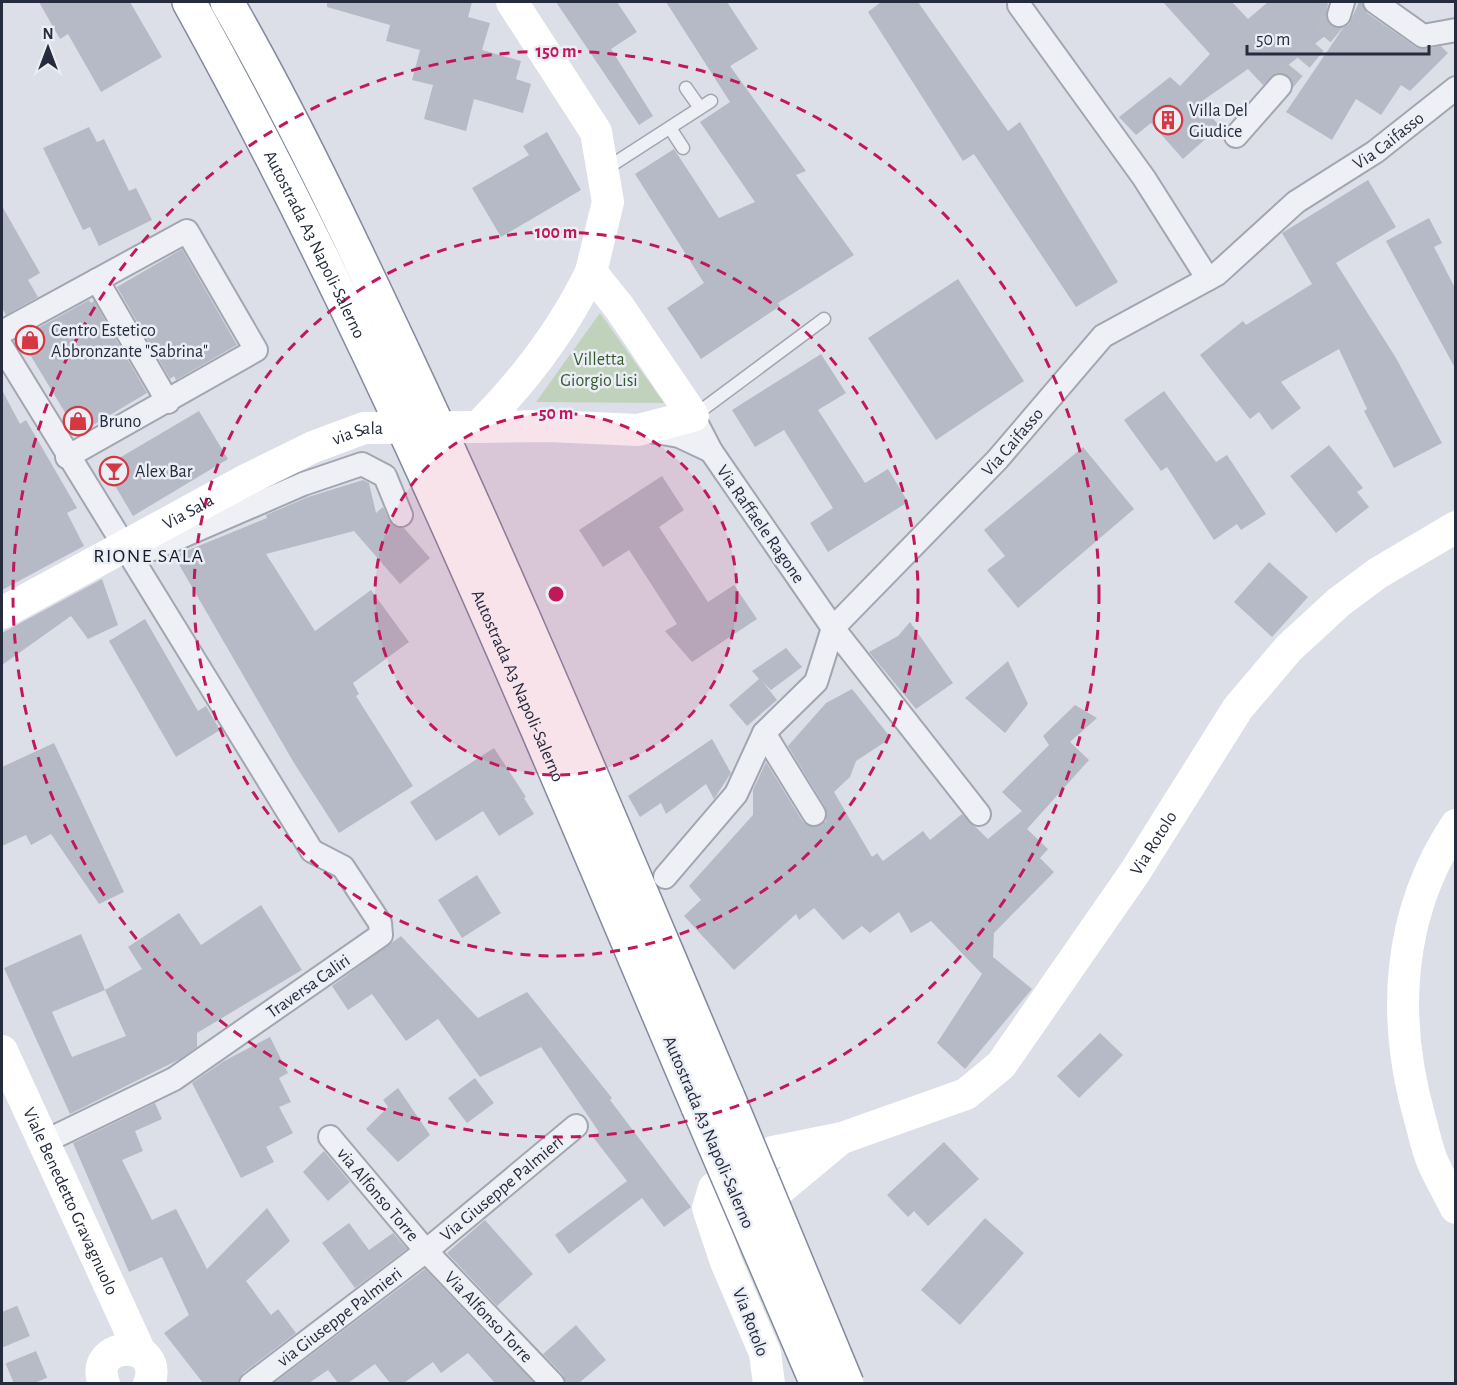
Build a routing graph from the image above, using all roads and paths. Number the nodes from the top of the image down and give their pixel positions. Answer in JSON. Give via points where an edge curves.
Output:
{"nodes":[{"id":1,"x":189,"y":2,"type":"edge"},
{"id":2,"x":227,"y":2,"type":"edge"},
{"id":3,"x":512,"y":2,"type":"edge"},
{"id":4,"x":1375,"y":2,"type":"edge"},
{"id":5,"x":1019,"y":5,"type":"dead end"},
{"id":6,"x":1455,"y":30,"type":"edge"},
{"id":7,"x":1280,"y":86,"type":"tunnel mouth"},
{"id":8,"x":686,"y":88,"type":"dead end"},
{"id":9,"x":1455,"y":88,"type":"edge"},
{"id":10,"x":670,"y":128,"type":"junction"},
{"id":11,"x":1236,"y":136,"type":"dead end"},
{"id":12,"x":683,"y":148,"type":"dead end"},
{"id":13,"x":604,"y":170,"type":"junction"},
{"id":14,"x":591,"y":272,"type":"junction"},
{"id":15,"x":1208,"y":279,"type":"junction"},
{"id":16,"x":97,"y":280,"type":"junction"},
{"id":17,"x":824,"y":319,"type":"dead end"},
{"id":18,"x":2,"y":332,"type":"edge"},
{"id":19,"x":2,"y":347,"type":"edge"},
{"id":20,"x":168,"y":402,"type":"junction"},
{"id":21,"x":693,"y":416,"type":"junction"},
{"id":22,"x":478,"y":427,"type":"junction"},
{"id":23,"x":638,"y":430,"type":"junction"},
{"id":24,"x":711,"y":451,"type":"junction"},
{"id":25,"x":67,"y":457,"type":"junction"},
{"id":26,"x":246,"y":480,"type":"joint"},
{"id":27,"x":401,"y":515,"type":"dead end"},
{"id":28,"x":1455,"y":527,"type":"edge"},
{"id":29,"x":123,"y":546,"type":"junction"},
{"id":30,"x":2,"y":613,"type":"edge"},
{"id":31,"x":833,"y":628,"type":"junction"},
{"id":32,"x":764,"y":733,"type":"junction"},
{"id":33,"x":814,"y":814,"type":"dead end"},
{"id":34,"x":979,"y":814,"type":"dead end"},
{"id":35,"x":1455,"y":825,"type":"edge"},
{"id":36,"x":665,"y":877,"type":"dead end"},
{"id":37,"x":2,"y":1051,"type":"edge"},
{"id":38,"x":713,"y":1102,"type":"junction"},
{"id":39,"x":576,"y":1126,"type":"dead end"},
{"id":40,"x":330,"y":1137,"type":"dead end"},
{"id":41,"x":842,"y":1138,"type":"junction"},
{"id":42,"x":44,"y":1142,"type":"junction"},
{"id":43,"x":1455,"y":1208,"type":"edge"},
{"id":44,"x":426,"y":1251,"type":"junction"},
{"id":45,"x":726,"y":1262,"type":"junction"},
{"id":46,"x":148,"y":1375,"type":"edge"},
{"id":47,"x":100,"y":1382,"type":"edge"},
{"id":48,"x":251,"y":1383,"type":"edge"},
{"id":49,"x":553,"y":1383,"type":"edge"},
{"id":50,"x":769,"y":1383,"type":"edge"},
{"id":51,"x":817,"y":1383,"type":"edge"},
{"id":52,"x":848,"y":1383,"type":"edge"}],
"edges":[{"from":1,"to":38,"type":"highway","name":"Autostrada A3 Napoli-Salerno","via":[[327,265]]},
{"from":2,"to":38,"type":"highway","name":"Autostrada A3 Napoli-Salerno","via":[[357,253],[451,453]]},
{"from":3,"to":13,"type":"street","via":[[596,132]]},
{"from":4,"to":6,"type":"street","via":[[1423,36]]},
{"from":5,"to":15,"type":"street","via":[[1144,178]]},
{"from":7,"to":11,"type":"street"},
{"from":8,"to":10,"type":"lane","via":[[705,104]]},
{"from":9,"to":15,"type":"street","name":"Via Caifasso","via":[[1375,152],[1296,202]]},
{"from":10,"to":12,"type":"lane"},
{"from":10,"to":13,"type":"lane"},
{"from":13,"to":14,"type":"street","via":[[608,201]]},
{"from":14,"to":21,"type":"street","name":"Via Raffaele Ragone"},
{"from":14,"to":22,"type":"street","via":[[573,309],[514,391]]},
{"from":15,"to":31,"type":"street","name":"Via Caifasso","via":[[1103,336],[997,460]]},
{"from":16,"to":18,"type":"street"},
{"from":16,"to":20,"type":"street"},
{"from":16,"to":20,"type":"street","via":[[187,231],[256,350]]},
{"from":17,"to":21,"type":"lane"},
{"from":19,"to":25,"type":"street"},
{"from":20,"to":25,"type":"street"},
{"from":21,"to":23,"type":"street"},
{"from":21,"to":24,"type":"street","name":"Via Raffaele Ragone"},
{"from":22,"to":23,"type":"street"},
{"from":22,"to":26,"type":"street","name":"via Sala","bridge":true,"via":[[364,428],[313,447]]},
{"from":23,"to":24,"type":"street","via":[[679,436]]},
{"from":24,"to":31,"type":"street","name":"Via Raffaele Ragone"},
{"from":25,"to":29,"type":"street"},
{"from":26,"to":29,"type":"street","name":"Via Sala"},
{"from":27,"to":29,"type":"street","via":[[385,476],[362,464],[303,484],[153,549]]},
{"from":28,"to":41,"type":"street","name":"Via Rotolo","via":[[1378,573],[1339,602],[1289,648],[1238,708],[1135,872],[1001,1065],[966,1094]]},
{"from":29,"to":30,"type":"street","name":"Via Sala"},
{"from":29,"to":42,"type":"street","name":"Traversa Caliri","via":[[312,851],[343,867],[380,923],[381,935],[174,1079]]},
{"from":31,"to":32,"type":"street","via":[[816,682]]},
{"from":31,"to":34,"type":"street","name":"Via Raffaele Ragone"},
{"from":32,"to":33,"type":"street"},
{"from":32,"to":36,"type":"street","via":[[736,794]]},
{"from":35,"to":43,"type":"street","via":[[1416,905],[1402,974],[1403,1027],[1413,1094],[1432,1161]]},
{"from":37,"to":42,"type":"street","name":"Viale Benedetto Gravagnuolo"},
{"from":38,"to":51,"type":"highway","name":"Autostrada A3 Napoli-Salerno","bridge":true},
{"from":38,"to":52,"type":"highway","name":"Autostrada A3 Napoli-Salerno","bridge":true},
{"from":39,"to":44,"type":"street","name":"Via Giuseppe Palmieri"},
{"from":40,"to":44,"type":"street","name":"via Alfonso Torre"},
{"from":41,"to":45,"type":"street","name":"Via Rotolo","via":[[757,1206],[736,1231]]},
{"from":41,"to":45,"type":"street","name":"Via Rotolo","via":[[773,1152],[714,1188],[708,1208]]},
{"from":42,"to":46,"type":"street","name":"Viale Benedetto Gravagnuolo"},
{"from":44,"to":48,"type":"street","name":"via Giuseppe Palmieri"},
{"from":44,"to":49,"type":"street","name":"Via Alfonso Torre"},
{"from":45,"to":50,"type":"street","name":"Via Rotolo","via":[[765,1353]]},
{"from":46,"to":47,"type":"street","via":[[124,1348],[109,1355]]}]}
